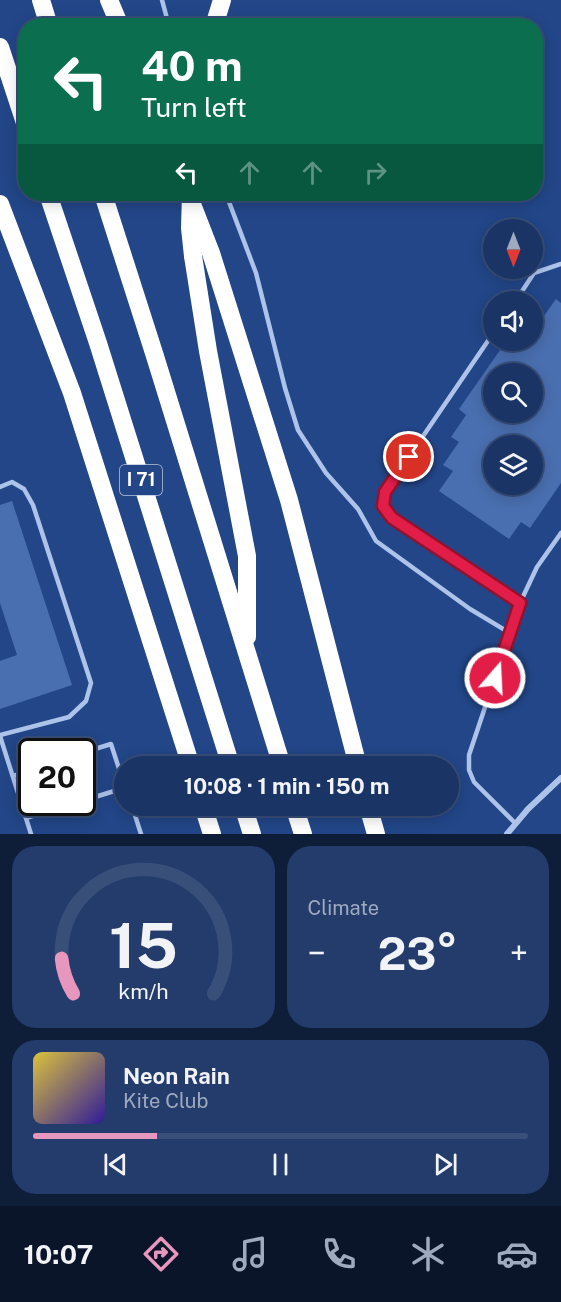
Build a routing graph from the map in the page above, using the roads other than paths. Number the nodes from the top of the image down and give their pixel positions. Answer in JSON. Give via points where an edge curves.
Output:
{"nodes":[{"id":1,"x":41,"y":0,"type":"edge"},
{"id":2,"x":109,"y":0,"type":"edge"},
{"id":3,"x":162,"y":0,"type":"edge"},
{"id":4,"x":222,"y":0,"type":"edge"},
{"id":5,"x":47,"y":18,"type":"edge"},
{"id":6,"x":117,"y":18,"type":"edge"},
{"id":7,"x":167,"y":18,"type":"edge"},
{"id":8,"x":217,"y":18,"type":"edge"},
{"id":9,"x":0,"y":47,"type":"edge"},
{"id":10,"x":18,"y":102,"type":"edge"},
{"id":11,"x":50,"y":201,"type":"edge"},
{"id":12,"x":105,"y":201,"type":"edge"},
{"id":13,"x":189,"y":201,"type":"edge"},
{"id":14,"x":192,"y":201,"type":"edge"},
{"id":15,"x":229,"y":201,"type":"edge"},
{"id":16,"x":0,"y":204,"type":"edge"},
{"id":17,"x":561,"y":264,"type":"edge"},
{"id":18,"x":522,"y":291,"type":"edge"},
{"id":19,"x":483,"y":349,"type":"edge"},
{"id":20,"x":0,"y":488,"type":"edge"},
{"id":21,"x":561,"y":533,"type":"edge"},
{"id":22,"x":520,"y":603,"type":"junction"},
{"id":23,"x":510,"y":633,"type":"junction"},
{"id":24,"x":247,"y":657,"type":"junction"},
{"id":25,"x":0,"y":735,"type":"edge"},
{"id":26,"x":96,"y":749,"type":"edge"},
{"id":27,"x":115,"y":756,"type":"edge"},
{"id":28,"x":188,"y":756,"type":"edge"},
{"id":29,"x":228,"y":756,"type":"edge"},
{"id":30,"x":279,"y":756,"type":"edge"},
{"id":31,"x":355,"y":756,"type":"edge"},
{"id":32,"x":7,"y":758,"type":"junction"},
{"id":33,"x":0,"y":760,"type":"edge"},
{"id":34,"x":18,"y":774,"type":"edge"},
{"id":35,"x":13,"y":776,"type":"junction"},
{"id":36,"x":561,"y":778,"type":"edge"},
{"id":37,"x":114,"y":792,"type":"edge"},
{"id":38,"x":96,"y":797,"type":"edge"},
{"id":39,"x":32,"y":816,"type":"edge"},
{"id":40,"x":135,"y":816,"type":"edge"},
{"id":41,"x":206,"y":816,"type":"edge"},
{"id":42,"x":246,"y":816,"type":"edge"},
{"id":43,"x":297,"y":816,"type":"edge"},
{"id":44,"x":371,"y":816,"type":"edge"},
{"id":45,"x":26,"y":818,"type":"junction"},
{"id":46,"x":515,"y":824,"type":"junction"},
{"id":47,"x":32,"y":834,"type":"edge"},
{"id":48,"x":141,"y":834,"type":"edge"},
{"id":49,"x":212,"y":834,"type":"edge"},
{"id":50,"x":252,"y":834,"type":"edge"},
{"id":51,"x":303,"y":834,"type":"edge"},
{"id":52,"x":376,"y":834,"type":"edge"},
{"id":53,"x":507,"y":834,"type":"edge"}],
"edges":[{"from":1,"to":5,"type":"highway"},
{"from":2,"to":6,"type":"highway"},
{"from":3,"to":7,"type":"lane"},
{"from":4,"to":8,"type":"highway"},
{"from":9,"to":10,"type":"highway"},
{"from":11,"to":29,"type":"highway","number":"I 71"},
{"from":12,"to":24,"type":"highway","number":"I 71"},
{"from":13,"to":24,"type":"highway","bridge":true,"via":[[193,256],[208,351],[247,556]]},
{"from":14,"to":31,"type":"highway","via":[[289,500]]},
{"from":15,"to":23,"type":"lane","via":[[256,273],[298,430],[326,473],[358,509],[376,541]]},
{"from":16,"to":28,"type":"highway","via":[[72,393]]},
{"from":17,"to":18,"type":"lane","via":[[534,273]]},
{"from":19,"to":22,"type":"lane","via":[[385,492],[383,506],[392,518]]},
{"from":20,"to":25,"type":"lane","via":[[12,482],[24,489],[33,505],[91,683],[86,701],[69,717]]},
{"from":21,"to":22,"type":"lane","via":[[537,567]]},
{"from":22,"to":23,"type":"lane"},
{"from":23,"to":46,"type":"lane","via":[[469,755],[469,770],[474,782]]},
{"from":24,"to":30,"type":"highway","number":"I 71"},
{"from":25,"to":32,"type":"lane"},
{"from":26,"to":27,"type":"lane","via":[[111,744]]},
{"from":32,"to":33,"type":"lane"},
{"from":32,"to":35,"type":"lane"},
{"from":34,"to":35,"type":"lane"},
{"from":35,"to":45,"type":"lane"},
{"from":36,"to":46,"type":"street"},
{"from":37,"to":38,"type":"lane"},
{"from":39,"to":45,"type":"lane"},
{"from":40,"to":48,"type":"lane"},
{"from":41,"to":49,"type":"highway"},
{"from":42,"to":50,"type":"highway"},
{"from":43,"to":51,"type":"highway"},
{"from":44,"to":52,"type":"highway"},
{"from":45,"to":47,"type":"lane"},
{"from":46,"to":53,"type":"street"}]}
